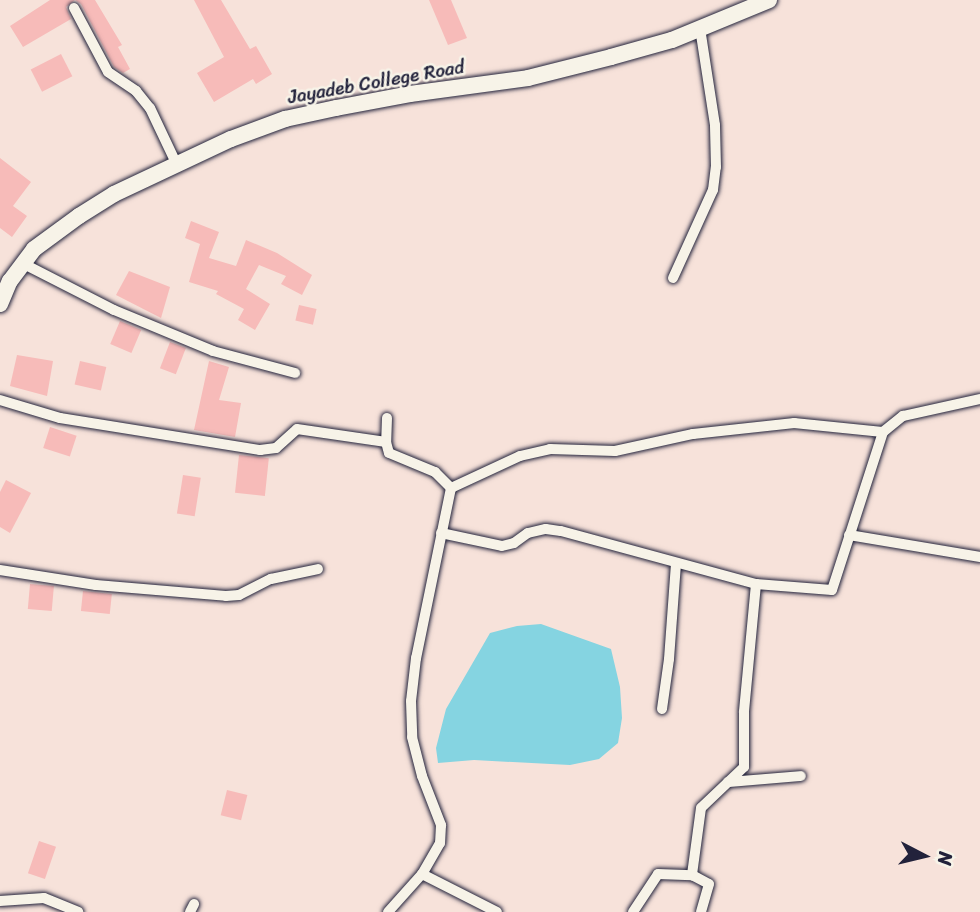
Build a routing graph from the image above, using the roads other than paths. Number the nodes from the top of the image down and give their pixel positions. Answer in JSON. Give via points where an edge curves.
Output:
{"nodes":[{"id":1,"x":769,"y":0,"type":"edge"},
{"id":2,"x":74,"y":8,"type":"dead end"},
{"id":3,"x":700,"y":29,"type":"junction"},
{"id":4,"x":177,"y":164,"type":"junction"},
{"id":5,"x":22,"y":263,"type":"junction"},
{"id":6,"x":673,"y":278,"type":"dead end"},
{"id":7,"x":0,"y":304,"type":"edge"},
{"id":8,"x":295,"y":373,"type":"dead end"},
{"id":9,"x":980,"y":399,"type":"edge"},
{"id":10,"x":0,"y":400,"type":"edge"},
{"id":11,"x":387,"y":418,"type":"dead end"},
{"id":12,"x":883,"y":432,"type":"junction"},
{"id":13,"x":386,"y":442,"type":"junction"},
{"id":14,"x":451,"y":488,"type":"junction"},
{"id":15,"x":441,"y":533,"type":"junction"},
{"id":16,"x":849,"y":536,"type":"junction"},
{"id":17,"x":980,"y":557,"type":"edge"},
{"id":18,"x":676,"y":563,"type":"junction"},
{"id":19,"x":318,"y":569,"type":"dead end"},
{"id":20,"x":0,"y":570,"type":"edge"},
{"id":21,"x":756,"y":584,"type":"junction"},
{"id":22,"x":662,"y":709,"type":"dead end"},
{"id":23,"x":801,"y":776,"type":"dead end"},
{"id":24,"x":728,"y":782,"type":"junction"},
{"id":25,"x":422,"y":874,"type":"junction"},
{"id":26,"x":692,"y":875,"type":"junction"},
{"id":27,"x":0,"y":901,"type":"edge"},
{"id":28,"x":78,"y":912,"type":"edge"},
{"id":29,"x":388,"y":912,"type":"edge"},
{"id":30,"x":497,"y":912,"type":"edge"},
{"id":31,"x":633,"y":912,"type":"edge"},
{"id":32,"x":701,"y":912,"type":"edge"}],
"edges":[{"from":1,"to":3,"type":"street","name":"Jayadeb College Road"},
{"from":2,"to":4,"type":"street","via":[[108,72],[136,91],[150,108]]},
{"from":3,"to":4,"type":"street","name":"Jayadeb College Road","via":[[528,78],[410,93],[285,119]]},
{"from":3,"to":6,"type":"street","via":[[715,125],[716,166],[713,190]]},
{"from":4,"to":5,"type":"street","name":"Jayadeb College Road","via":[[79,216]]},
{"from":5,"to":7,"type":"street","name":"Jayadeb College Road"},
{"from":5,"to":8,"type":"street","via":[[114,310],[213,351]]},
{"from":9,"to":12,"type":"street","via":[[903,415]]},
{"from":10,"to":13,"type":"street","via":[[60,418],[260,450],[276,447],[297,429]]},
{"from":11,"to":13,"type":"street"},
{"from":12,"to":14,"type":"street","via":[[794,423],[693,434],[615,451],[550,449],[520,456]]},
{"from":12,"to":16,"type":"street"},
{"from":13,"to":14,"type":"street","via":[[394,458],[435,472]]},
{"from":14,"to":15,"type":"street"},
{"from":15,"to":18,"type":"street","via":[[502,546],[546,529]]},
{"from":15,"to":25,"type":"street","via":[[411,701],[415,750],[441,825],[440,843]]},
{"from":16,"to":17,"type":"street"},
{"from":16,"to":21,"type":"street","via":[[832,590]]},
{"from":18,"to":21,"type":"street"},
{"from":18,"to":22,"type":"street"},
{"from":19,"to":20,"type":"street","via":[[271,579],[226,597],[96,585]]},
{"from":21,"to":24,"type":"street","via":[[744,712],[744,767]]},
{"from":23,"to":24,"type":"street"},
{"from":24,"to":26,"type":"street","via":[[701,808]]},
{"from":25,"to":29,"type":"street"},
{"from":25,"to":30,"type":"street"},
{"from":26,"to":31,"type":"street","via":[[658,874]]},
{"from":26,"to":32,"type":"street","via":[[709,884]]},
{"from":27,"to":28,"type":"street","via":[[44,898]]}]}
